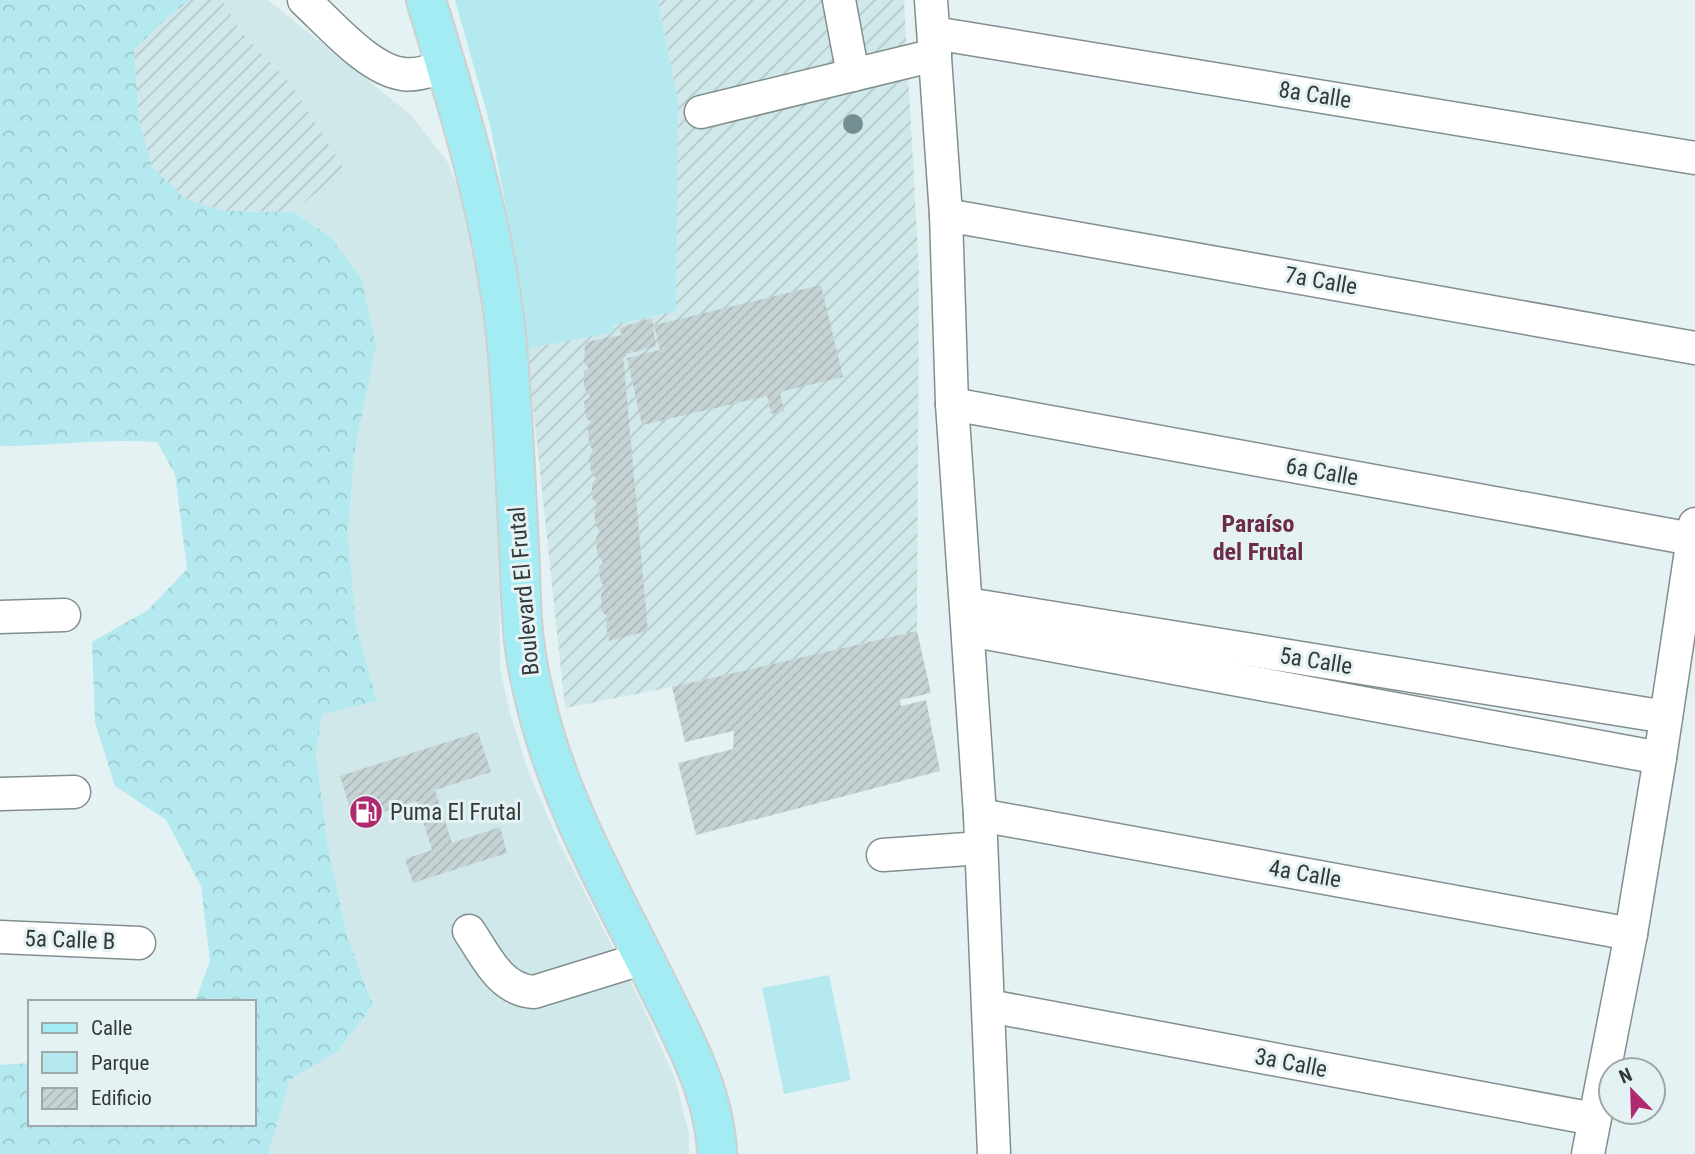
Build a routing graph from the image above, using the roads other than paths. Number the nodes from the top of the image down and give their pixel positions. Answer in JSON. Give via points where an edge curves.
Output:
{"nodes":[{"id":1,"x":304,"y":0,"type":"edge"},
{"id":2,"x":426,"y":0,"type":"edge"},
{"id":3,"x":839,"y":0,"type":"edge"},
{"id":4,"x":931,"y":0,"type":"edge"},
{"id":5,"x":935,"y":44,"type":"junction"},
{"id":6,"x":446,"y":65,"type":"junction"},
{"id":7,"x":853,"y":75,"type":"junction"},
{"id":8,"x":701,"y":112,"type":"dead end"},
{"id":9,"x":1695,"y":158,"type":"edge"},
{"id":10,"x":946,"y":215,"type":"junction"},
{"id":11,"x":1695,"y":348,"type":"edge"},
{"id":12,"x":952,"y":404,"type":"junction"},
{"id":13,"x":1694,"y":531,"type":"edge"},
{"id":14,"x":64,"y":615,"type":"dead end"},
{"id":15,"x":0,"y":617,"type":"edge"},
{"id":16,"x":968,"y":617,"type":"junction"},
{"id":17,"x":1666,"y":717,"type":"junction"},
{"id":18,"x":1660,"y":758,"type":"junction"},
{"id":19,"x":74,"y":792,"type":"dead end"},
{"id":20,"x":0,"y":794,"type":"edge"},
{"id":21,"x":980,"y":815,"type":"junction"},
{"id":22,"x":982,"y":849,"type":"junction"},
{"id":23,"x":883,"y":855,"type":"dead end"},
{"id":24,"x":469,"y":931,"type":"dead end"},
{"id":25,"x":1631,"y":934,"type":"junction"},
{"id":26,"x":0,"y":937,"type":"edge"},
{"id":27,"x":139,"y":943,"type":"dead end"},
{"id":28,"x":644,"y":958,"type":"junction"},
{"id":29,"x":989,"y":1006,"type":"junction"},
{"id":30,"x":1594,"y":1119,"type":"junction"},
{"id":31,"x":717,"y":1154,"type":"edge"},
{"id":32,"x":994,"y":1154,"type":"edge"},
{"id":33,"x":1588,"y":1154,"type":"edge"}],
"edges":[{"from":1,"to":6,"type":"street","via":[[388,71],[416,74]]},
{"from":2,"to":6,"type":"main road","name":"Boulevard El Frutal"},
{"from":3,"to":7,"type":"street"},
{"from":4,"to":5,"type":"street"},
{"from":5,"to":7,"type":"street"},
{"from":5,"to":9,"type":"street","name":"8a Calle"},
{"from":5,"to":10,"type":"street"},
{"from":6,"to":28,"type":"main road","name":"Boulevard El Frutal","via":[[499,282],[514,444],[522,616],[534,693],[563,785]]},
{"from":7,"to":8,"type":"street"},
{"from":10,"to":11,"type":"street","name":"7a Calle"},
{"from":10,"to":12,"type":"street"},
{"from":12,"to":13,"type":"street","name":"6a Calle"},
{"from":12,"to":16,"type":"street"},
{"from":13,"to":17,"type":"street"},
{"from":14,"to":15,"type":"street"},
{"from":16,"to":17,"type":"street","name":"5a Calle"},
{"from":16,"to":18,"type":"street","name":"5a Calle"},
{"from":16,"to":21,"type":"street"},
{"from":17,"to":18,"type":"street"},
{"from":18,"to":25,"type":"street"},
{"from":19,"to":20,"type":"street"},
{"from":21,"to":22,"type":"street"},
{"from":21,"to":25,"type":"street","name":"4a Calle"},
{"from":22,"to":23,"type":"street"},
{"from":22,"to":29,"type":"street"},
{"from":24,"to":28,"type":"street","via":[[502,979],[520,991],[534,992]]},
{"from":25,"to":30,"type":"street"},
{"from":26,"to":27,"type":"street","name":"5a Calle B"},
{"from":28,"to":31,"type":"main road","name":"Boulevard El Frutal","via":[[698,1071]]},
{"from":29,"to":30,"type":"street","name":"3a Calle"},
{"from":29,"to":32,"type":"street"},
{"from":30,"to":33,"type":"street"}]}
